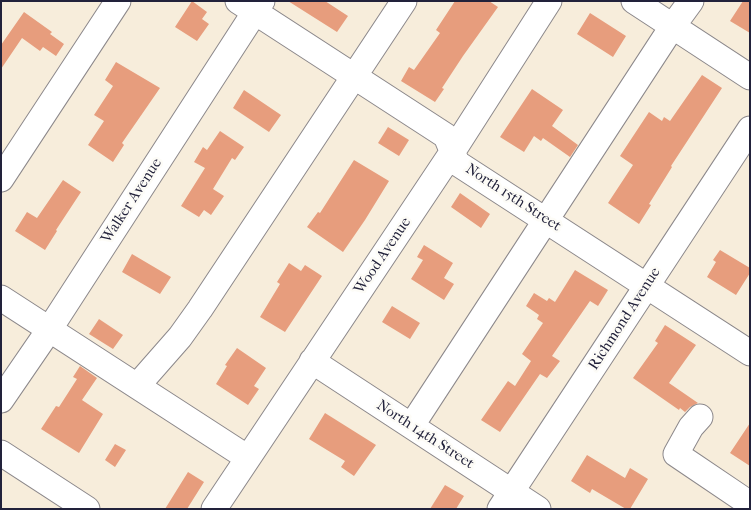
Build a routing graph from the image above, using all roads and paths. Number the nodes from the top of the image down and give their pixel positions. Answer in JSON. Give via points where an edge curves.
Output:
{"nodes":[{"id":1,"x":118,"y":1,"type":"edge"},
{"id":2,"x":404,"y":1,"type":"edge"},
{"id":3,"x":549,"y":1,"type":"edge"},
{"id":4,"x":634,"y":1,"type":"edge"},
{"id":5,"x":691,"y":1,"type":"edge"},
{"id":6,"x":252,"y":5,"type":"edge"},
{"id":7,"x":672,"y":27,"type":"junction"},
{"id":8,"x":354,"y":76,"type":"junction"},
{"id":9,"x":750,"y":77,"type":"edge"},
{"id":10,"x":750,"y":129,"type":"edge"},
{"id":11,"x":453,"y":151,"type":"junction"},
{"id":12,"x":1,"y":179,"type":"edge"},
{"id":13,"x":546,"y":219,"type":"junction"},
{"id":14,"x":646,"y":286,"type":"junction"},
{"id":15,"x":1,"y":298,"type":"edge"},
{"id":16,"x":49,"y":330,"type":"junction"},
{"id":17,"x":750,"y":353,"type":"edge"},
{"id":18,"x":312,"y":361,"type":"junction"},
{"id":19,"x":136,"y":386,"type":"junction"},
{"id":20,"x":1,"y":400,"type":"edge"},
{"id":21,"x":700,"y":417,"type":"dead end"},
{"id":22,"x":412,"y":425,"type":"junction"},
{"id":23,"x":1,"y":453,"type":"edge"},
{"id":24,"x":248,"y":458,"type":"junction"},
{"id":25,"x":506,"y":500,"type":"edge"},
{"id":26,"x":750,"y":504,"type":"edge"},
{"id":27,"x":87,"y":509,"type":"edge"},
{"id":28,"x":214,"y":509,"type":"edge"},
{"id":29,"x":538,"y":509,"type":"edge"}],
"edges":[{"from":1,"to":12,"type":"street"},
{"from":2,"to":8,"type":"street"},
{"from":3,"to":11,"type":"street","name":"Wood Avenue"},
{"from":4,"to":7,"type":"street"},
{"from":5,"to":7,"type":"street"},
{"from":6,"to":8,"type":"street","name":"North 15th Street"},
{"from":6,"to":16,"type":"street","name":"Walker Avenue"},
{"from":7,"to":9,"type":"street"},
{"from":7,"to":13,"type":"street"},
{"from":8,"to":11,"type":"street","name":"North 15th Street","via":[[446,136]]},
{"from":8,"to":19,"type":"street","via":[[180,337]]},
{"from":10,"to":14,"type":"street","name":"Richmond Avenue"},
{"from":11,"to":13,"type":"street","name":"North 15th Street","via":[[457,162]]},
{"from":11,"to":18,"type":"street","name":"Wood Avenue"},
{"from":13,"to":14,"type":"street","name":"North 15th Street"},
{"from":13,"to":22,"type":"street"},
{"from":14,"to":17,"type":"street","name":"North 15th Street"},
{"from":14,"to":25,"type":"street","name":"Richmond Avenue"},
{"from":15,"to":16,"type":"street"},
{"from":16,"to":19,"type":"street"},
{"from":16,"to":20,"type":"street","name":"Walker Avenue"},
{"from":18,"to":22,"type":"street","name":"North 14th Street"},
{"from":18,"to":24,"type":"street","name":"Wood Avenue"},
{"from":19,"to":24,"type":"street"},
{"from":21,"to":26,"type":"street","via":[[676,454]]},
{"from":22,"to":25,"type":"street","name":"North 14th Street"},
{"from":23,"to":27,"type":"street"},
{"from":24,"to":28,"type":"street","name":"Wood Avenue"},
{"from":25,"to":29,"type":"street","name":"North 14th Street"}]}
